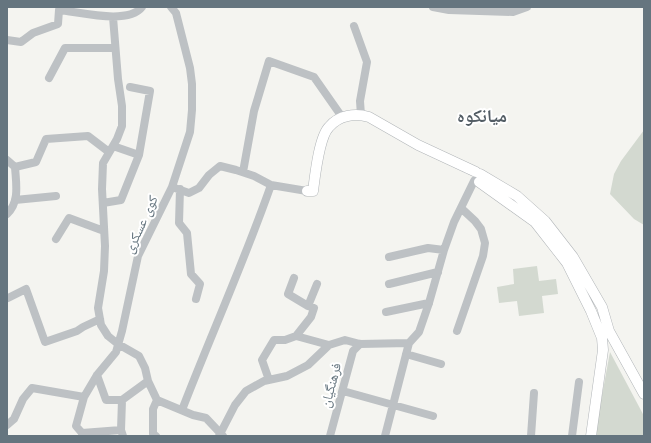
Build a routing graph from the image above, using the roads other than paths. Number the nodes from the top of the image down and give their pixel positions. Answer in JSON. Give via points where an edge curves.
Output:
{"nodes":[{"id":1,"x":142,"y":7,"type":"edge"},
{"id":2,"x":433,"y":7,"type":"edge"},
{"id":3,"x":527,"y":7,"type":"edge"},
{"id":4,"x":175,"y":9,"type":"edge"},
{"id":5,"x":113,"y":17,"type":"junction"},
{"id":6,"x":354,"y":26,"type":"dead end"},
{"id":7,"x":7,"y":40,"type":"edge"},
{"id":8,"x":115,"y":48,"type":"junction"},
{"id":9,"x":49,"y":78,"type":"dead end"},
{"id":10,"x":130,"y":86,"type":"dead end"},
{"id":11,"x":361,"y":115,"type":"junction"},
{"id":12,"x":342,"y":117,"type":"junction"},
{"id":13,"x":111,"y":149,"type":"junction"},
{"id":14,"x":139,"y":155,"type":"junction"},
{"id":15,"x":7,"y":160,"type":"edge"},
{"id":16,"x":15,"y":167,"type":"junction"},
{"id":17,"x":243,"y":172,"type":"junction"},
{"id":18,"x":476,"y":177,"type":"junction"},
{"id":19,"x":270,"y":185,"type":"junction"},
{"id":20,"x":176,"y":188,"type":"junction"},
{"id":21,"x":307,"y":191,"type":"joint"},
{"id":22,"x":56,"y":196,"type":"dead end"},
{"id":23,"x":15,"y":200,"type":"junction"},
{"id":24,"x":103,"y":203,"type":"junction"},
{"id":25,"x":461,"y":208,"type":"junction"},
{"id":26,"x":7,"y":214,"type":"edge"},
{"id":27,"x":104,"y":231,"type":"junction"},
{"id":28,"x":56,"y":240,"type":"dead end"},
{"id":29,"x":444,"y":250,"type":"junction"},
{"id":30,"x":389,"y":257,"type":"dead end"},
{"id":31,"x":438,"y":272,"type":"junction"},
{"id":32,"x":294,"y":278,"type":"dead end"},
{"id":33,"x":317,"y":284,"type":"dead end"},
{"id":34,"x":389,"y":284,"type":"dead end"},
{"id":35,"x":8,"y":298,"type":"dead end"},
{"id":36,"x":196,"y":298,"type":"dead end"},
{"id":37,"x":429,"y":303,"type":"junction"},
{"id":38,"x":308,"y":306,"type":"junction"},
{"id":39,"x":386,"y":312,"type":"dead end"},
{"id":40,"x":100,"y":319,"type":"junction"},
{"id":41,"x":457,"y":331,"type":"dead end"},
{"id":42,"x":296,"y":336,"type":"junction"},
{"id":43,"x":409,"y":343,"type":"junction"},
{"id":44,"x":118,"y":344,"type":"junction"},
{"id":45,"x":360,"y":344,"type":"junction"},
{"id":46,"x":329,"y":345,"type":"junction"},
{"id":47,"x":406,"y":354,"type":"junction"},
{"id":48,"x":442,"y":364,"type":"dead end"},
{"id":49,"x":97,"y":375,"type":"junction"},
{"id":50,"x":269,"y":380,"type":"junction"},
{"id":51,"x":148,"y":381,"type":"junction"},
{"id":52,"x":579,"y":382,"type":"dead end"},
{"id":53,"x":642,"y":390,"type":"edge"},
{"id":54,"x":342,"y":391,"type":"junction"},
{"id":55,"x":534,"y":393,"type":"dead end"},
{"id":56,"x":84,"y":397,"type":"junction"},
{"id":57,"x":122,"y":400,"type":"junction"},
{"id":58,"x":157,"y":400,"type":"junction"},
{"id":59,"x":393,"y":404,"type":"junction"},
{"id":60,"x":182,"y":410,"type":"junction"},
{"id":61,"x":433,"y":416,"type":"dead end"},
{"id":62,"x":7,"y":425,"type":"edge"},
{"id":63,"x":122,"y":433,"type":"edge"},
{"id":64,"x":82,"y":434,"type":"edge"},
{"id":65,"x":220,"y":435,"type":"edge"},
{"id":66,"x":156,"y":436,"type":"edge"},
{"id":67,"x":330,"y":436,"type":"edge"},
{"id":68,"x":385,"y":436,"type":"edge"},
{"id":69,"x":531,"y":436,"type":"edge"},
{"id":70,"x":572,"y":436,"type":"edge"},
{"id":71,"x":591,"y":436,"type":"edge"}],
"edges":[{"from":1,"to":5,"type":"street","via":[[128,16]]},
{"from":2,"to":3,"type":"street","via":[[513,12]]},
{"from":4,"to":20,"type":"street","name":"کوی عسکری","via":[[192,84],[190,132]]},
{"from":5,"to":7,"type":"street","via":[[59,10],[58,24],[33,33],[21,42]]},
{"from":5,"to":8,"type":"street"},
{"from":6,"to":11,"type":"street","via":[[367,62],[360,101]]},
{"from":8,"to":9,"type":"street","via":[[64,48]]},
{"from":8,"to":13,"type":"street","via":[[122,126]]},
{"from":10,"to":14,"type":"street","via":[[150,91]]},
{"from":11,"to":12,"type":"main road"},
{"from":11,"to":18,"type":"main road","via":[[369,117]]},
{"from":12,"to":17,"type":"street","via":[[314,78],[269,61],[254,111]]},
{"from":12,"to":21,"type":"main road","via":[[328,127],[320,145],[313,191]]},
{"from":13,"to":14,"type":"street"},
{"from":13,"to":16,"type":"street","via":[[88,136],[46,139],[36,162]]},
{"from":13,"to":24,"type":"street","via":[[103,163]]},
{"from":14,"to":24,"type":"street","via":[[121,200]]},
{"from":15,"to":16,"type":"street"},
{"from":16,"to":23,"type":"street"},
{"from":17,"to":19,"type":"street"},
{"from":17,"to":20,"type":"street","via":[[220,166],[199,188],[189,193]]},
{"from":18,"to":25,"type":"street"},
{"from":18,"to":53,"type":"main road","via":[[517,196],[545,220],[573,257],[602,307],[609,331]]},
{"from":18,"to":71,"type":"main road","via":[[535,222],[567,263],[592,311],[602,338],[603,350]]},
{"from":19,"to":21,"type":"street"},
{"from":19,"to":60,"type":"street","via":[[254,235]]},
{"from":20,"to":36,"type":"street","via":[[178,223],[187,233],[191,274],[200,284]]},
{"from":20,"to":44,"type":"street","name":"کوی عسکری","via":[[138,256]]},
{"from":22,"to":23,"type":"street"},
{"from":23,"to":26,"type":"street"},
{"from":24,"to":27,"type":"street"},
{"from":25,"to":29,"type":"street"},
{"from":25,"to":41,"type":"street","via":[[481,229],[485,243],[483,256]]},
{"from":27,"to":28,"type":"street","via":[[69,218]]},
{"from":27,"to":40,"type":"street","via":[[104,271],[98,308]]},
{"from":29,"to":30,"type":"street","via":[[428,248]]},
{"from":29,"to":31,"type":"street"},
{"from":31,"to":34,"type":"street"},
{"from":31,"to":37,"type":"street"},
{"from":32,"to":38,"type":"street","via":[[288,294]]},
{"from":33,"to":38,"type":"street"},
{"from":35,"to":40,"type":"street","via":[[26,289],[45,342],[77,331]]},
{"from":37,"to":39,"type":"street"},
{"from":37,"to":43,"type":"street","via":[[420,332]]},
{"from":38,"to":42,"type":"street","via":[[314,308],[311,317]]},
{"from":40,"to":44,"type":"street","via":[[108,336]]},
{"from":42,"to":46,"type":"street"},
{"from":42,"to":50,"type":"street","via":[[286,340],[274,340],[262,360]]},
{"from":43,"to":45,"type":"street"},
{"from":43,"to":47,"type":"street"},
{"from":44,"to":49,"type":"street","name":"کوی عسکری","via":[[116,352]]},
{"from":44,"to":51,"type":"street","via":[[139,356]]},
{"from":45,"to":46,"type":"street","via":[[345,340]]},
{"from":45,"to":54,"type":"street","name":"فرهنگیان","via":[[353,351]]},
{"from":46,"to":50,"type":"street","via":[[308,364],[287,376]]},
{"from":47,"to":48,"type":"street"},
{"from":47,"to":59,"type":"street"},
{"from":49,"to":56,"type":"street","name":"کوی عسکری"},
{"from":49,"to":57,"type":"street","via":[[106,400]]},
{"from":50,"to":65,"type":"street","via":[[246,391]]},
{"from":51,"to":57,"type":"street"},
{"from":51,"to":58,"type":"street"},
{"from":52,"to":70,"type":"street"},
{"from":54,"to":59,"type":"street"},
{"from":54,"to":67,"type":"street","name":"فرهنگیان"},
{"from":55,"to":69,"type":"street"},
{"from":56,"to":62,"type":"street","via":[[32,388],[23,399],[14,419]]},
{"from":56,"to":64,"type":"street","name":"کوی عسکری","via":[[76,426]]},
{"from":57,"to":63,"type":"street"},
{"from":58,"to":60,"type":"street"},
{"from":58,"to":66,"type":"street","via":[[153,408],[153,434]]},
{"from":59,"to":61,"type":"street"},
{"from":59,"to":68,"type":"street"},
{"from":60,"to":65,"type":"street","via":[[206,418]]},
{"from":63,"to":64,"type":"street"}]}
